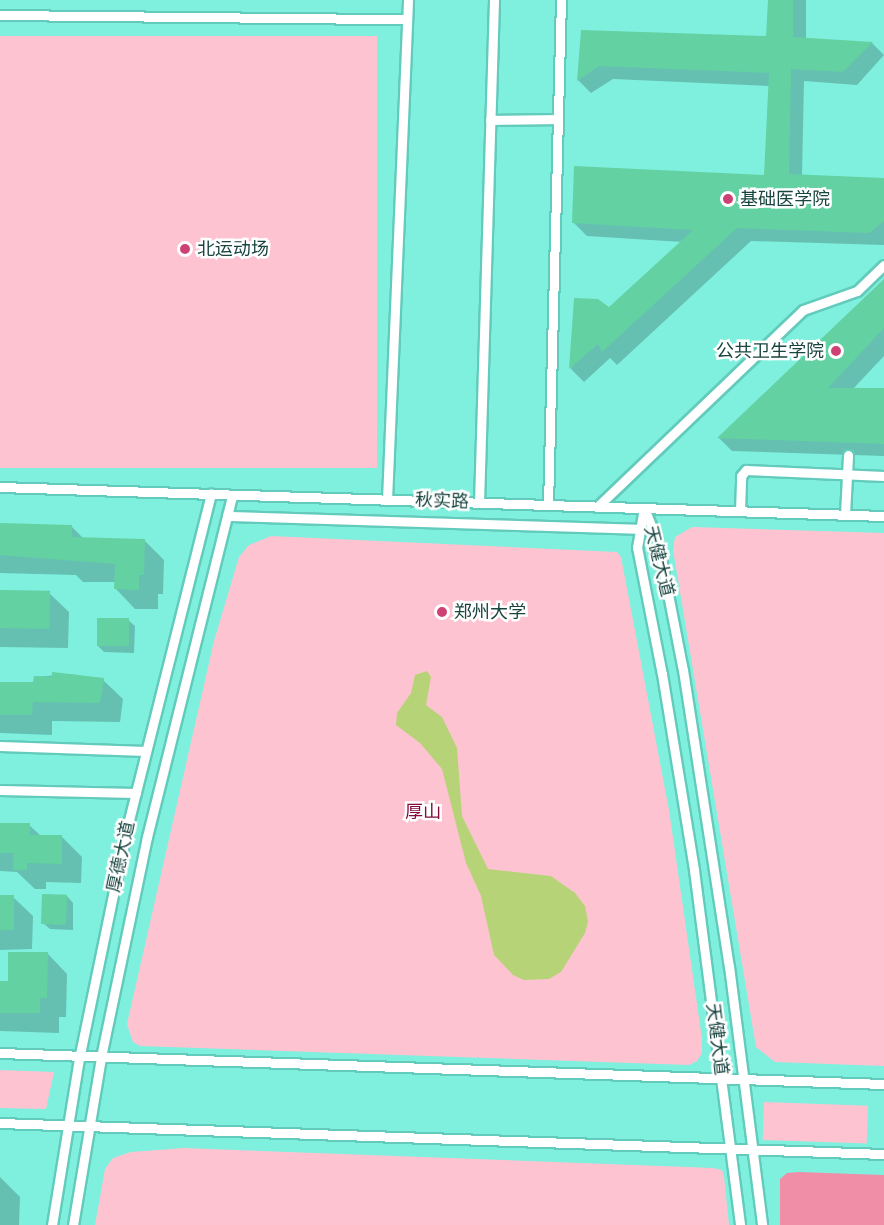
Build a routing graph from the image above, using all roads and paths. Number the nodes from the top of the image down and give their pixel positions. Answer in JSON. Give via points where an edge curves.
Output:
{"nodes":[{"id":1,"x":408,"y":0,"type":"edge"},
{"id":2,"x":494,"y":0,"type":"edge"},
{"id":3,"x":561,"y":0,"type":"edge"},
{"id":4,"x":0,"y":15,"type":"edge"},
{"id":5,"x":407,"y":19,"type":"junction"},
{"id":6,"x":558,"y":119,"type":"junction"},
{"id":7,"x":490,"y":120,"type":"junction"},
{"id":8,"x":884,"y":265,"type":"edge"},
{"id":9,"x":848,"y":455,"type":"dead end"},
{"id":10,"x":847,"y":475,"type":"junction"},
{"id":11,"x":884,"y":476,"type":"edge"},
{"id":12,"x":0,"y":487,"type":"edge"},
{"id":13,"x":211,"y":494,"type":"junction"},
{"id":14,"x":232,"y":495,"type":"junction"},
{"id":15,"x":387,"y":500,"type":"junction"},
{"id":16,"x":479,"y":503,"type":"junction"},
{"id":17,"x":548,"y":505,"type":"junction"},
{"id":18,"x":597,"y":507,"type":"junction"},
{"id":19,"x":644,"y":508,"type":"junction"},
{"id":20,"x":740,"y":511,"type":"junction"},
{"id":21,"x":845,"y":514,"type":"junction"},
{"id":22,"x":227,"y":516,"type":"junction"},
{"id":23,"x":884,"y":516,"type":"edge"},
{"id":24,"x":640,"y":530,"type":"junction"},
{"id":25,"x":0,"y":746,"type":"edge"},
{"id":26,"x":146,"y":751,"type":"junction"},
{"id":27,"x":0,"y":790,"type":"edge"},
{"id":28,"x":136,"y":793,"type":"junction"},
{"id":29,"x":0,"y":1053,"type":"edge"},
{"id":30,"x":80,"y":1056,"type":"junction"},
{"id":31,"x":101,"y":1057,"type":"junction"},
{"id":32,"x":722,"y":1078,"type":"junction"},
{"id":33,"x":744,"y":1079,"type":"junction"},
{"id":34,"x":884,"y":1084,"type":"edge"},
{"id":35,"x":0,"y":1123,"type":"edge"},
{"id":36,"x":68,"y":1126,"type":"junction"},
{"id":37,"x":89,"y":1126,"type":"junction"},
{"id":38,"x":731,"y":1148,"type":"junction"},
{"id":39,"x":753,"y":1149,"type":"junction"},
{"id":40,"x":884,"y":1154,"type":"edge"},
{"id":41,"x":52,"y":1225,"type":"edge"},
{"id":42,"x":73,"y":1225,"type":"edge"},
{"id":43,"x":740,"y":1225,"type":"edge"},
{"id":44,"x":762,"y":1225,"type":"edge"}],
"edges":[{"from":1,"to":5,"type":"lane"},
{"from":2,"to":7,"type":"lane"},
{"from":3,"to":6,"type":"lane"},
{"from":4,"to":5,"type":"lane"},
{"from":5,"to":15,"type":"lane"},
{"from":6,"to":7,"type":"lane"},
{"from":6,"to":17,"type":"lane"},
{"from":7,"to":16,"type":"lane"},
{"from":8,"to":18,"type":"lane","via":[[857,291],[803,310]]},
{"from":9,"to":10,"type":"lane"},
{"from":10,"to":11,"type":"lane"},
{"from":10,"to":20,"type":"lane","via":[[746,470],[741,476]]},
{"from":10,"to":21,"type":"lane"},
{"from":12,"to":13,"type":"lane","name":"秋实路"},
{"from":13,"to":14,"type":"lane","name":"秋实路"},
{"from":13,"to":26,"type":"lane","name":"厚德大道"},
{"from":14,"to":15,"type":"lane","name":"秋实路"},
{"from":14,"to":22,"type":"lane","name":"厚德大道"},
{"from":15,"to":16,"type":"lane","name":"秋实路"},
{"from":16,"to":17,"type":"lane","name":"秋实路"},
{"from":17,"to":18,"type":"lane","name":"秋实路"},
{"from":18,"to":19,"type":"lane","name":"秋实路"},
{"from":19,"to":20,"type":"lane","name":"秋实路"},
{"from":19,"to":24,"type":"lane","name":"天健大道"},
{"from":19,"to":33,"type":"lane","name":"天健大道","via":[[658,543],[683,670]]},
{"from":20,"to":21,"type":"lane","name":"秋实路"},
{"from":21,"to":23,"type":"lane","name":"秋实路"},
{"from":22,"to":24,"type":"lane"},
{"from":22,"to":31,"type":"lane","name":"厚德大道","via":[[147,837]]},
{"from":24,"to":32,"type":"lane","name":"天健大道","via":[[637,548],[681,790]]},
{"from":25,"to":26,"type":"lane"},
{"from":26,"to":28,"type":"lane","name":"厚德大道"},
{"from":27,"to":28,"type":"lane"},
{"from":28,"to":30,"type":"lane","name":"厚德大道"},
{"from":29,"to":30,"type":"lane"},
{"from":30,"to":31,"type":"lane"},
{"from":30,"to":36,"type":"lane","name":"厚德大道"},
{"from":31,"to":32,"type":"lane"},
{"from":31,"to":37,"type":"lane","name":"厚德大道"},
{"from":32,"to":33,"type":"lane"},
{"from":32,"to":38,"type":"lane","name":"天健大道"},
{"from":33,"to":34,"type":"lane"},
{"from":33,"to":39,"type":"lane","name":"天健大道"},
{"from":35,"to":36,"type":"lane"},
{"from":36,"to":37,"type":"lane"},
{"from":36,"to":41,"type":"lane","name":"厚德大道"},
{"from":37,"to":38,"type":"lane"},
{"from":37,"to":42,"type":"lane","name":"厚德大道"},
{"from":38,"to":39,"type":"lane"},
{"from":38,"to":43,"type":"lane","name":"天健大道"},
{"from":39,"to":40,"type":"lane"},
{"from":39,"to":44,"type":"lane","name":"天健大道"}]}
